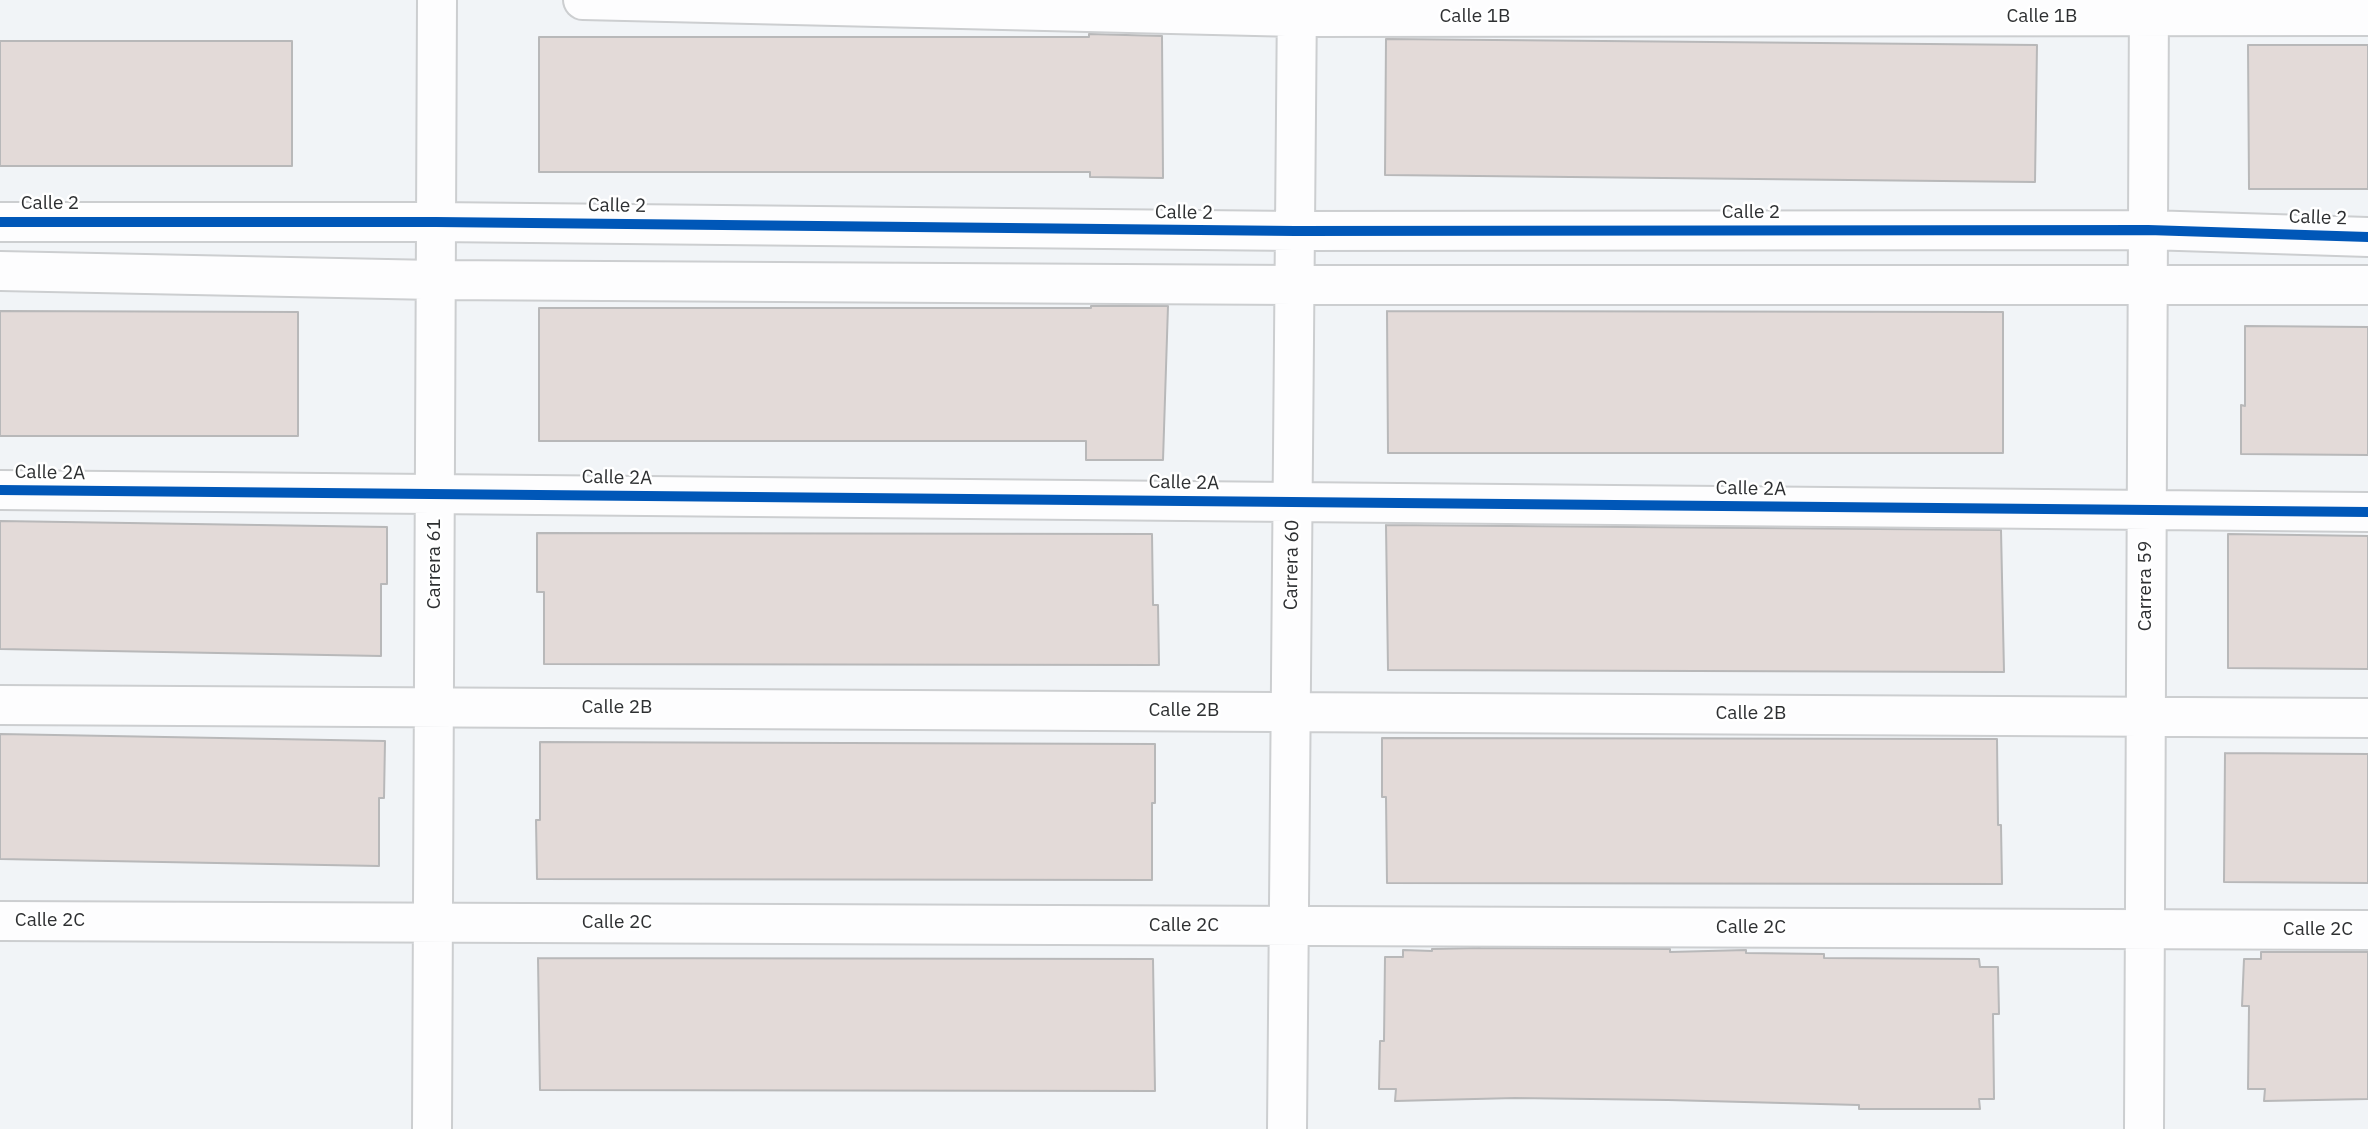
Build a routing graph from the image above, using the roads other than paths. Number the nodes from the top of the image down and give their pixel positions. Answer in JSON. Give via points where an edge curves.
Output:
{"nodes":[{"id":1,"x":437,"y":0,"type":"edge"},
{"id":2,"x":583,"y":0,"type":"edge"},
{"id":3,"x":1297,"y":9,"type":"edge"},
{"id":4,"x":2148,"y":9,"type":"edge"},
{"id":5,"x":2368,"y":16,"type":"edge"},
{"id":6,"x":0,"y":222,"type":"edge"},
{"id":7,"x":436,"y":222,"type":"junction"},
{"id":8,"x":2148,"y":230,"type":"junction"},
{"id":9,"x":1295,"y":231,"type":"junction"},
{"id":10,"x":2368,"y":237,"type":"edge"},
{"id":11,"x":0,"y":271,"type":"edge"},
{"id":12,"x":435,"y":280,"type":"junction"},
{"id":13,"x":2147,"y":284,"type":"junction"},
{"id":14,"x":1294,"y":285,"type":"junction"},
{"id":15,"x":2368,"y":285,"type":"edge"},
{"id":16,"x":0,"y":490,"type":"edge"},
{"id":17,"x":435,"y":494,"type":"junction"},
{"id":18,"x":1293,"y":502,"type":"junction"},
{"id":19,"x":2147,"y":510,"type":"junction"},
{"id":20,"x":2368,"y":512,"type":"edge"},
{"id":21,"x":0,"y":705,"type":"edge"},
{"id":22,"x":434,"y":708,"type":"junction"},
{"id":23,"x":1291,"y":712,"type":"junction"},
{"id":24,"x":2146,"y":717,"type":"junction"},
{"id":25,"x":2368,"y":718,"type":"edge"},
{"id":26,"x":0,"y":921,"type":"edge"},
{"id":27,"x":433,"y":923,"type":"junction"},
{"id":28,"x":1289,"y":926,"type":"junction"},
{"id":29,"x":2145,"y":929,"type":"junction"},
{"id":30,"x":2368,"y":930,"type":"edge"},
{"id":31,"x":432,"y":1129,"type":"edge"},
{"id":32,"x":1287,"y":1129,"type":"edge"},
{"id":33,"x":2144,"y":1129,"type":"edge"}],
"edges":[{"from":1,"to":7,"type":"street","name":"Carrera 61"},
{"from":2,"to":3,"type":"street","name":"Calle 1B"},
{"from":3,"to":4,"type":"street","name":"Calle 1B"},
{"from":3,"to":9,"type":"street","name":"Carrera 60"},
{"from":4,"to":5,"type":"street","name":"Calle 1B"},
{"from":4,"to":8,"type":"street","name":"Carrera 59"},
{"from":6,"to":7,"type":"street","name":"Calle 2"},
{"from":7,"to":9,"type":"street","name":"Calle 2"},
{"from":7,"to":12,"type":"street","name":"Carrera 61"},
{"from":8,"to":9,"type":"street","name":"Calle 2"},
{"from":8,"to":10,"type":"street","name":"Calle 2"},
{"from":8,"to":13,"type":"street","name":"Carrera 59"},
{"from":9,"to":14,"type":"street","name":"Carrera 60"},
{"from":11,"to":12,"type":"street"},
{"from":12,"to":14,"type":"street"},
{"from":12,"to":17,"type":"street","name":"Carrera 61"},
{"from":13,"to":14,"type":"street"},
{"from":13,"to":15,"type":"street"},
{"from":13,"to":19,"type":"street","name":"Carrera 59"},
{"from":14,"to":18,"type":"street","name":"Carrera 60"},
{"from":16,"to":17,"type":"street","name":"Calle 2A"},
{"from":17,"to":18,"type":"street","name":"Calle 2A"},
{"from":17,"to":22,"type":"street","name":"Carrera 61"},
{"from":18,"to":19,"type":"street","name":"Calle 2A"},
{"from":18,"to":23,"type":"street","name":"Carrera 60"},
{"from":19,"to":20,"type":"street","name":"Calle 2A"},
{"from":19,"to":24,"type":"street","name":"Carrera 59"},
{"from":21,"to":22,"type":"street","name":"Calle 2B"},
{"from":22,"to":23,"type":"street","name":"Calle 2B"},
{"from":22,"to":27,"type":"street","name":"Carrera 61"},
{"from":23,"to":24,"type":"street","name":"Calle 2B"},
{"from":23,"to":28,"type":"street","name":"Carrera 60"},
{"from":24,"to":25,"type":"street","name":"Calle 2B"},
{"from":24,"to":29,"type":"street","name":"Carrera 59"},
{"from":26,"to":27,"type":"street","name":"Calle 2C"},
{"from":27,"to":28,"type":"street","name":"Calle 2C"},
{"from":27,"to":31,"type":"street","name":"Carrera 61"},
{"from":28,"to":29,"type":"street","name":"Calle 2C"},
{"from":28,"to":32,"type":"street","name":"Carrera 60"},
{"from":29,"to":30,"type":"street","name":"Calle 2C"},
{"from":29,"to":33,"type":"street","name":"Carrera 59"}]}
